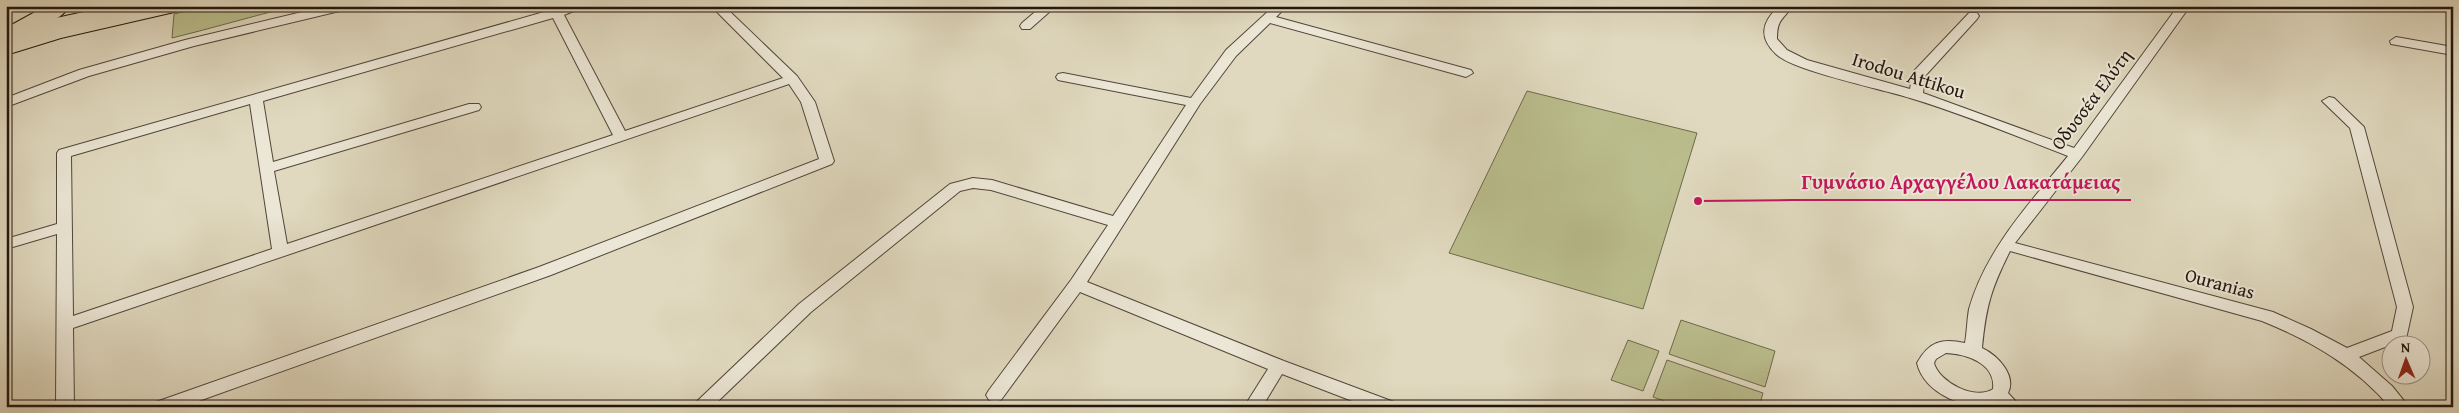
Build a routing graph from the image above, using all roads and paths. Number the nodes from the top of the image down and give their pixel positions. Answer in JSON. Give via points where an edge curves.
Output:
{"nodes":[{"id":1,"x":60,"y":6,"type":"edge"},
{"id":2,"x":147,"y":6,"type":"edge"},
{"id":3,"x":176,"y":6,"type":"edge"},
{"id":4,"x":344,"y":6,"type":"edge"},
{"id":5,"x":580,"y":6,"type":"edge"},
{"id":6,"x":717,"y":6,"type":"edge"},
{"id":7,"x":1050,"y":6,"type":"edge"},
{"id":8,"x":1281,"y":6,"type":"edge"},
{"id":9,"x":1787,"y":6,"type":"edge"},
{"id":10,"x":2184,"y":6,"type":"edge"},
{"id":11,"x":557,"y":14,"type":"junction"},
{"id":12,"x":1973,"y":16,"type":"dead end"},
{"id":13,"x":1269,"y":19,"type":"junction"},
{"id":14,"x":1026,"y":26,"type":"dead end"},
{"id":15,"x":7,"y":36,"type":"edge"},
{"id":16,"x":2396,"y":41,"type":"dead end"},
{"id":17,"x":6,"y":48,"type":"edge"},
{"id":18,"x":2453,"y":52,"type":"edge"},
{"id":19,"x":1466,"y":73,"type":"dead end"},
{"id":20,"x":1063,"y":76,"type":"dead end"},
{"id":21,"x":792,"y":79,"type":"junction"},
{"id":22,"x":1916,"y":95,"type":"junction"},
{"id":23,"x":256,"y":100,"type":"junction"},
{"id":24,"x":2329,"y":101,"type":"dead end"},
{"id":25,"x":6,"y":103,"type":"edge"},
{"id":26,"x":1194,"y":104,"type":"junction"},
{"id":27,"x":474,"y":107,"type":"dead end"},
{"id":28,"x":621,"y":136,"type":"junction"},
{"id":29,"x":2078,"y":154,"type":"junction"},
{"id":30,"x":268,"y":168,"type":"junction"},
{"id":31,"x":1116,"y":222,"type":"junction"},
{"id":32,"x":63,"y":227,"type":"junction"},
{"id":33,"x":6,"y":244,"type":"edge"},
{"id":34,"x":2005,"y":245,"type":"junction"},
{"id":35,"x":280,"y":252,"type":"junction"},
{"id":36,"x":1077,"y":284,"type":"junction"},
{"id":37,"x":64,"y":325,"type":"junction"},
{"id":38,"x":1973,"y":351,"type":"junction"},
{"id":39,"x":2347,"y":355,"type":"junction"},
{"id":40,"x":1278,"y":366,"type":"junction"},
{"id":41,"x":1999,"y":394,"type":"junction"},
{"id":42,"x":995,"y":395,"type":"dead end"},
{"id":43,"x":65,"y":407,"type":"edge"},
{"id":44,"x":162,"y":407,"type":"edge"},
{"id":45,"x":700,"y":407,"type":"edge"},
{"id":46,"x":1253,"y":407,"type":"edge"},
{"id":47,"x":1388,"y":407,"type":"edge"},
{"id":48,"x":2012,"y":407,"type":"edge"},
{"id":49,"x":2400,"y":407,"type":"edge"}],
"edges":[{"from":1,"to":15,"type":"main road"},
{"from":2,"to":15,"type":"highway"},
{"from":3,"to":17,"type":"main road","via":[[55,33]]},
{"from":4,"to":25,"type":"street","via":[[84,72]]},
{"from":5,"to":11,"type":"street"},
{"from":6,"to":21,"type":"street"},
{"from":7,"to":14,"type":"street"},
{"from":8,"to":13,"type":"street"},
{"from":9,"to":22,"type":"street","name":"Irodou Attikou","via":[[1775,17],[1770,28],[1771,40],[1782,53],[1802,63]]},
{"from":10,"to":29,"type":"street","name":"Οδυσσέα Ελύτη"},
{"from":11,"to":23,"type":"street"},
{"from":11,"to":28,"type":"street"},
{"from":12,"to":22,"type":"street","via":[[1918,75]]},
{"from":13,"to":19,"type":"street"},
{"from":13,"to":26,"type":"street","via":[[1232,53]]},
{"from":16,"to":18,"type":"street"},
{"from":20,"to":26,"type":"street"},
{"from":21,"to":28,"type":"street"},
{"from":21,"to":44,"type":"street","via":[[808,102],[827,161],[545,270]]},
{"from":22,"to":29,"type":"street","name":"Irodou Attikou"},
{"from":23,"to":30,"type":"street"},
{"from":23,"to":32,"type":"street","via":[[64,153]]},
{"from":24,"to":39,"type":"street","via":[[2356,126],[2405,308],[2400,335]]},
{"from":26,"to":31,"type":"street"},
{"from":27,"to":30,"type":"street"},
{"from":28,"to":35,"type":"street"},
{"from":29,"to":34,"type":"street","name":"Οδυσσέα Ελύτη"},
{"from":30,"to":35,"type":"street"},
{"from":31,"to":36,"type":"street"},
{"from":31,"to":45,"type":"street","via":[[992,185],[973,183],[955,187],[805,308]]},
{"from":32,"to":33,"type":"street"},
{"from":32,"to":37,"type":"street"},
{"from":34,"to":38,"type":"street","name":"Οδυσσέα Ελύτη","via":[[1985,285],[1977,311]]},
{"from":34,"to":39,"type":"street","name":"Ouranias","via":[[2267,316],[2316,337]]},
{"from":35,"to":37,"type":"street"},
{"from":36,"to":40,"type":"street"},
{"from":36,"to":42,"type":"street"},
{"from":37,"to":43,"type":"street"},
{"from":38,"to":41,"type":"street","via":[[1986,358],[2002,377],[2003,386]]},
{"from":38,"to":41,"type":"street","via":[[1943,347],[1932,351],[1926,359],[1927,369],[1933,380],[1960,397],[1990,399]]},
{"from":39,"to":49,"type":"street","name":"Ouranias","via":[[2370,374]]},
{"from":40,"to":46,"type":"street"},
{"from":40,"to":47,"type":"street"},
{"from":41,"to":48,"type":"street"}]}
